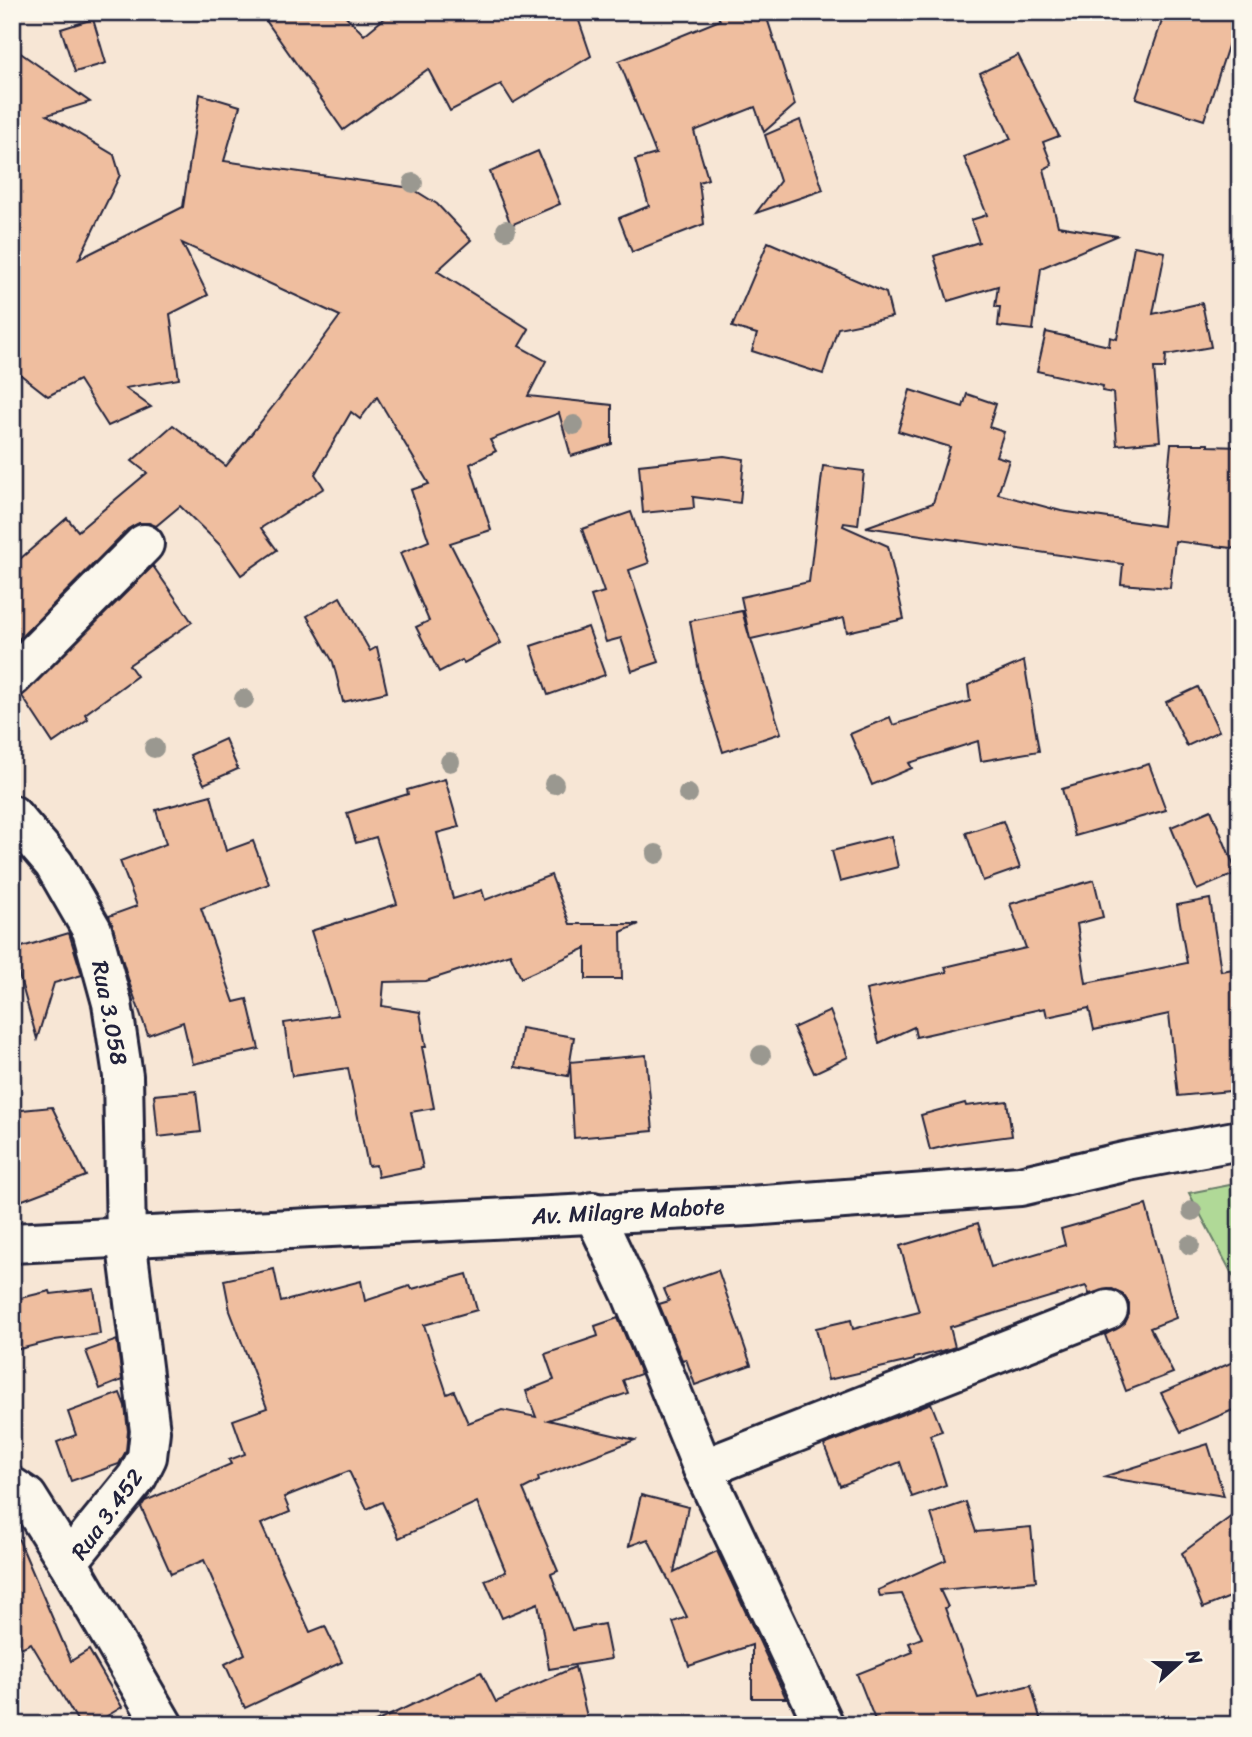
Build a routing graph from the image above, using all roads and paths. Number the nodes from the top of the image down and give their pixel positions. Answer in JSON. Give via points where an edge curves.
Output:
{"nodes":[{"id":1,"x":144,"y":544,"type":"dead end"},
{"id":2,"x":12,"y":677,"type":"edge"},
{"id":3,"x":12,"y":814,"type":"edge"},
{"id":4,"x":1240,"y":1140,"type":"edge"},
{"id":5,"x":593,"y":1212,"type":"junction"},
{"id":6,"x":126,"y":1238,"type":"junction"},
{"id":7,"x":12,"y":1243,"type":"edge"},
{"id":8,"x":1108,"y":1310,"type":"dead end"},
{"id":9,"x":703,"y":1469,"type":"junction"},
{"id":10,"x":12,"y":1487,"type":"edge"},
{"id":11,"x":68,"y":1562,"type":"junction"},
{"id":12,"x":163,"y":1725,"type":"edge"},
{"id":13,"x":824,"y":1725,"type":"edge"}],
"edges":[{"from":1,"to":2,"type":"street"},
{"from":3,"to":6,"type":"street","name":"Rua 3.058","via":[[54,863],[92,930],[112,1003],[123,1076]]},
{"from":4,"to":5,"type":"street","name":"Av. Milagre Mabote","via":[[1020,1186],[750,1206]]},
{"from":5,"to":6,"type":"street","name":"Av. Milagre Mabote"},
{"from":5,"to":9,"type":"street"},
{"from":6,"to":7,"type":"street","name":"Av. Milagre Mabote"},
{"from":6,"to":11,"type":"street","name":"Rua 3.452","via":[[150,1431],[147,1457],[137,1477]]},
{"from":8,"to":9,"type":"street"},
{"from":9,"to":13,"type":"street"},
{"from":10,"to":11,"type":"street","via":[[27,1497]]},
{"from":11,"to":12,"type":"street","name":"Rua 3.452"}]}
